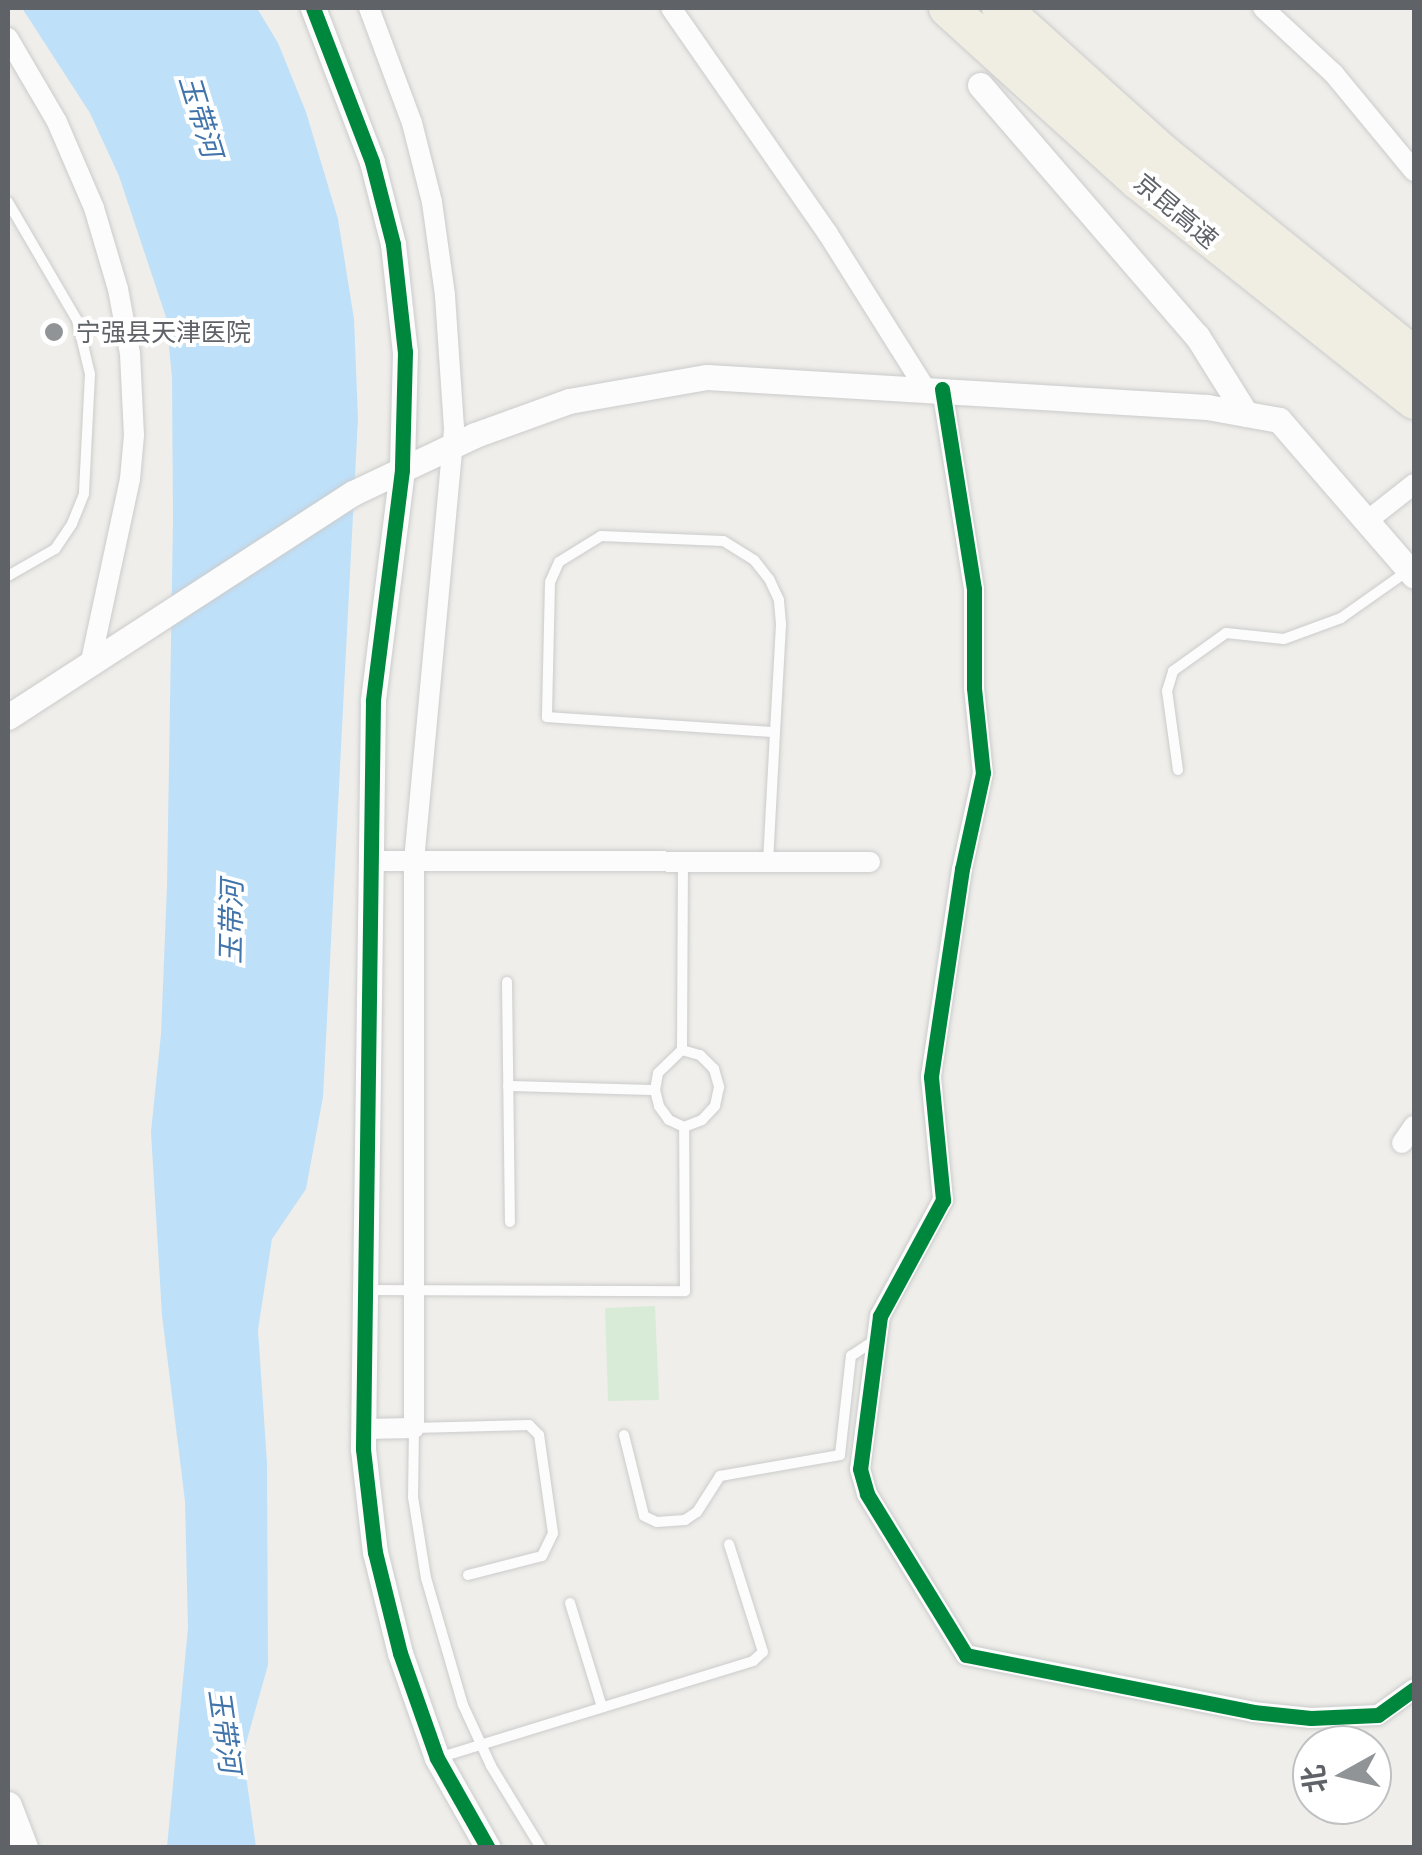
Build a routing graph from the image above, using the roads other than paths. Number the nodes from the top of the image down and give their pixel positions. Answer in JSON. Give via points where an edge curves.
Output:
{"nodes":[{"id":1,"x":313,"y":8,"type":"edge"},
{"id":2,"x":369,"y":8,"type":"edge"},
{"id":3,"x":671,"y":8,"type":"edge"},
{"id":4,"x":948,"y":8,"type":"edge"},
{"id":5,"x":1001,"y":8,"type":"edge"},
{"id":6,"x":1263,"y":8,"type":"edge"},
{"id":7,"x":8,"y":38,"type":"edge"},
{"id":8,"x":980,"y":85,"type":"dead end"},
{"id":9,"x":1414,"y":171,"type":"edge"},
{"id":10,"x":8,"y":202,"type":"edge"},
{"id":11,"x":1414,"y":356,"type":"edge"},
{"id":12,"x":933,"y":388,"type":"junction"},
{"id":13,"x":1414,"y":400,"type":"edge"},
{"id":14,"x":1246,"y":414,"type":"junction"},
{"id":15,"x":452,"y":445,"type":"junction"},
{"id":16,"x":402,"y":470,"type":"junction"},
{"id":17,"x":1414,"y":484,"type":"edge"},
{"id":18,"x":1367,"y":521,"type":"junction"},
{"id":19,"x":1412,"y":573,"type":"edge"},
{"id":20,"x":8,"y":576,"type":"edge"},
{"id":21,"x":90,"y":665,"type":"junction"},
{"id":22,"x":8,"y":717,"type":"edge"},
{"id":23,"x":775,"y":732,"type":"junction"},
{"id":24,"x":1178,"y":770,"type":"dead end"},
{"id":25,"x":370,"y":860,"type":"junction"},
{"id":26,"x":414,"y":861,"type":"junction"},
{"id":27,"x":683,"y":862,"type":"junction"},
{"id":28,"x":768,"y":862,"type":"junction"},
{"id":29,"x":870,"y":862,"type":"dead end"},
{"id":30,"x":507,"y":982,"type":"dead end"},
{"id":31,"x":682,"y":1050,"type":"junction"},
{"id":32,"x":508,"y":1086,"type":"junction"},
{"id":33,"x":655,"y":1090,"type":"junction"},
{"id":34,"x":684,"y":1126,"type":"junction"},
{"id":35,"x":510,"y":1222,"type":"dead end"},
{"id":36,"x":365,"y":1290,"type":"junction"},
{"id":37,"x":414,"y":1290,"type":"junction"},
{"id":38,"x":875,"y":1340,"type":"junction"},
{"id":39,"x":414,"y":1428,"type":"junction"},
{"id":40,"x":364,"y":1429,"type":"junction"},
{"id":41,"x":624,"y":1435,"type":"dead end"},
{"id":42,"x":729,"y":1544,"type":"dead end"},
{"id":43,"x":468,"y":1575,"type":"dead end"},
{"id":44,"x":570,"y":1603,"type":"dead end"},
{"id":45,"x":1414,"y":1690,"type":"edge"},
{"id":46,"x":602,"y":1707,"type":"junction"},
{"id":47,"x":480,"y":1745,"type":"junction"},
{"id":48,"x":437,"y":1758,"type":"junction"},
{"id":49,"x":8,"y":1806,"type":"edge"},
{"id":50,"x":24,"y":1848,"type":"edge"},
{"id":51,"x":488,"y":1848,"type":"edge"},
{"id":52,"x":541,"y":1848,"type":"edge"}],
"edges":[{"from":1,"to":16,"type":"street","via":[[352,102],[393,244],[404,352]]},
{"from":2,"to":15,"type":"street","via":[[412,123],[432,202],[445,294]]},
{"from":3,"to":12,"type":"street"},
{"from":4,"to":13,"type":"highway","name":"京昆高速","via":[[1152,192]]},
{"from":5,"to":11,"type":"highway","name":"京昆高速","via":[[1175,164]]},
{"from":6,"to":9,"type":"street","via":[[1334,74]]},
{"from":7,"to":21,"type":"street","via":[[94,208],[130,354],[132,466]]},
{"from":8,"to":14,"type":"street","via":[[1196,336]]},
{"from":10,"to":20,"type":"lane","via":[[77,320],[90,374],[84,494],[72,524],[55,548]]},
{"from":12,"to":14,"type":"street"},
{"from":12,"to":15,"type":"street","via":[[707,377],[570,401]]},
{"from":12,"to":38,"type":"street","via":[[974,589],[983,772],[931,1077],[943,1200],[882,1309]]},
{"from":14,"to":18,"type":"street","via":[[1279,420]]},
{"from":15,"to":16,"type":"street"},
{"from":15,"to":26,"type":"street"},
{"from":16,"to":21,"type":"street","via":[[353,493]]},
{"from":16,"to":25,"type":"street","via":[[372,701]]},
{"from":17,"to":18,"type":"street"},
{"from":18,"to":19,"type":"street"},
{"from":19,"to":24,"type":"lane","via":[[1341,618],[1284,639],[1226,633],[1173,671],[1166,691]]},
{"from":21,"to":22,"type":"street"},
{"from":23,"to":23,"type":"lane","via":[[778,600],[754,560],[723,541],[616,535],[587,541],[558,562],[550,582],[547,717]]},
{"from":23,"to":28,"type":"lane"},
{"from":25,"to":26,"type":"street"},
{"from":25,"to":36,"type":"street"},
{"from":26,"to":27,"type":"street"},
{"from":26,"to":37,"type":"street"},
{"from":27,"to":28,"type":"street"},
{"from":27,"to":31,"type":"lane"},
{"from":28,"to":29,"type":"street"},
{"from":30,"to":32,"type":"lane"},
{"from":31,"to":33,"type":"lane","via":[[658,1074]]},
{"from":31,"to":34,"type":"lane","via":[[714,1069],[719,1087],[715,1106]]},
{"from":32,"to":33,"type":"lane"},
{"from":32,"to":35,"type":"lane"},
{"from":33,"to":34,"type":"lane","via":[[669,1120]]},
{"from":34,"to":37,"type":"lane","via":[[685,1290]]},
{"from":36,"to":37,"type":"lane"},
{"from":36,"to":40,"type":"street"},
{"from":37,"to":39,"type":"street"},
{"from":38,"to":41,"type":"lane","via":[[851,1356],[840,1455],[720,1476],[685,1520],[644,1516]]},
{"from":38,"to":45,"type":"street","via":[[860,1469],[868,1494],[966,1655],[1311,1718],[1378,1715]]},
{"from":39,"to":40,"type":"street"},
{"from":39,"to":43,"type":"lane","via":[[529,1425],[539,1434],[553,1534],[542,1556]]},
{"from":39,"to":47,"type":"lane","via":[[413,1497],[426,1578]]},
{"from":40,"to":48,"type":"street","via":[[382,1588]]},
{"from":42,"to":46,"type":"lane","via":[[763,1652]]},
{"from":44,"to":46,"type":"lane"},
{"from":46,"to":47,"type":"lane"},
{"from":47,"to":48,"type":"lane"},
{"from":47,"to":52,"type":"lane"},
{"from":48,"to":51,"type":"street"},
{"from":49,"to":50,"type":"main road"}]}
